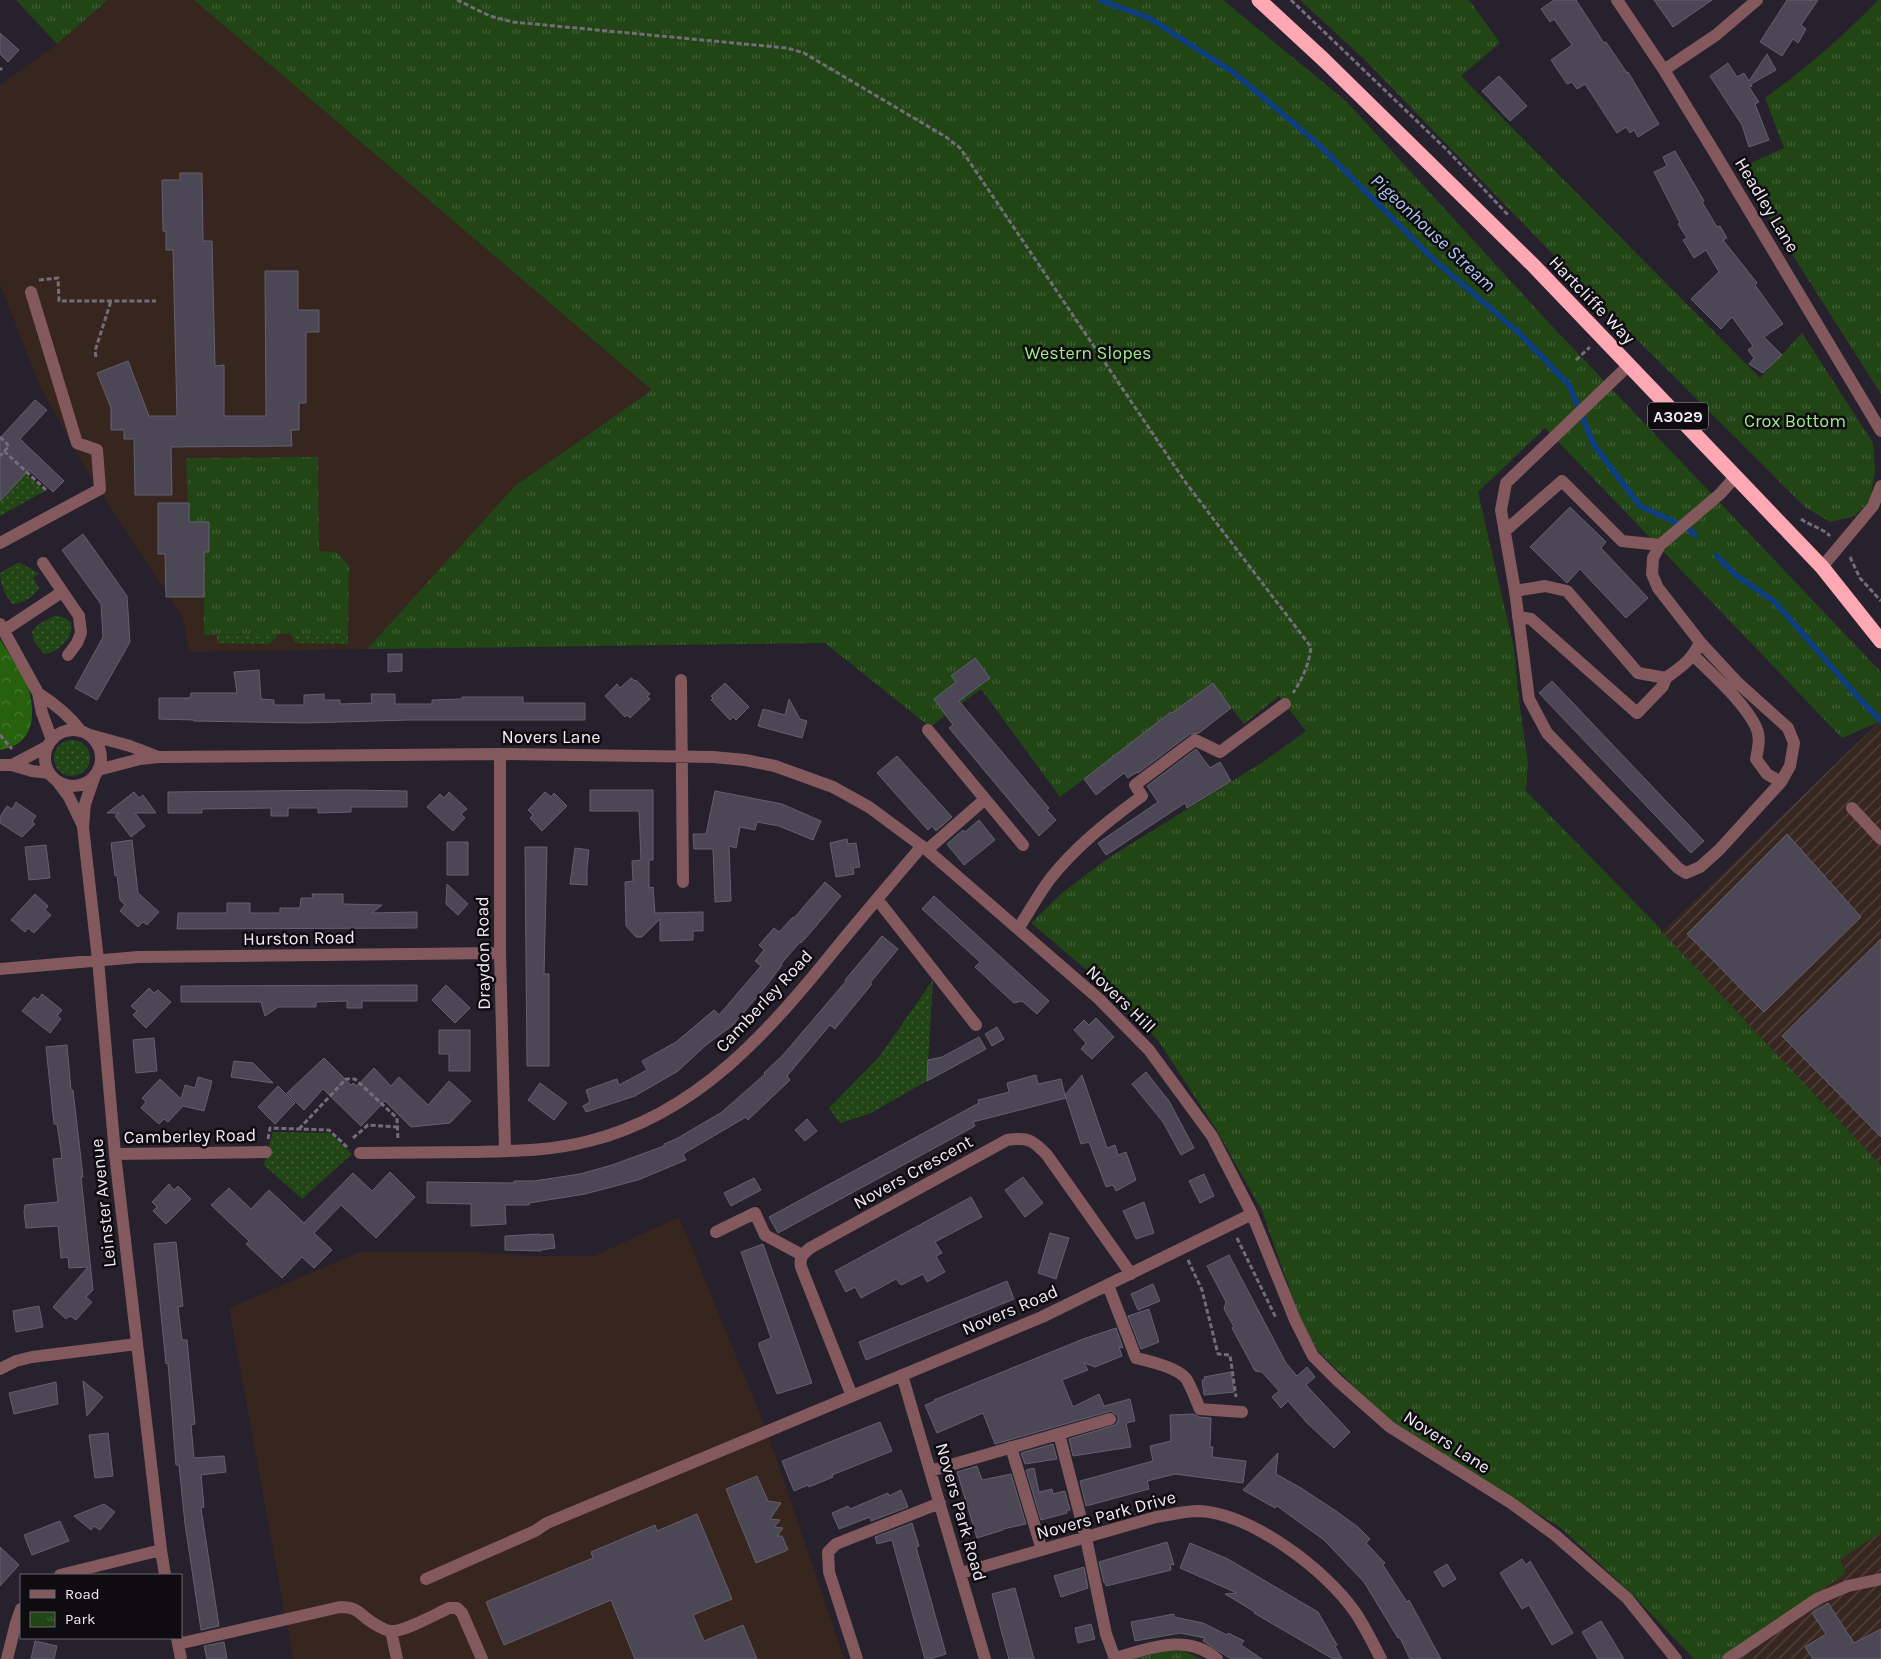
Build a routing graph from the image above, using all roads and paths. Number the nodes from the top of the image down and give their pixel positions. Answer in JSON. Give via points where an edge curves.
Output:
{"nodes":[{"id":1,"x":457,"y":0,"type":"edge"},
{"id":2,"x":1259,"y":0,"type":"edge"},
{"id":3,"x":1757,"y":0,"type":"edge"},
{"id":4,"x":1620,"y":1,"type":"edge"},
{"id":5,"x":1664,"y":70,"type":"junction"},
{"id":6,"x":31,"y":292,"type":"joint"},
{"id":7,"x":111,"y":301,"type":"junction"},
{"id":8,"x":156,"y":301,"type":"dead end"},
{"id":9,"x":96,"y":357,"type":"dead end"},
{"id":10,"x":1629,"y":365,"type":"junction"},
{"id":11,"x":1881,"y":432,"type":"edge"},
{"id":12,"x":0,"y":437,"type":"edge"},
{"id":13,"x":4,"y":451,"type":"junction"},
{"id":14,"x":0,"y":456,"type":"edge"},
{"id":15,"x":1736,"y":476,"type":"junction"},
{"id":16,"x":1881,"y":486,"type":"edge"},
{"id":17,"x":46,"y":490,"type":"dead end"},
{"id":18,"x":1505,"y":530,"type":"junction"},
{"id":19,"x":0,"y":543,"type":"edge"},
{"id":20,"x":1660,"y":545,"type":"junction"},
{"id":21,"x":43,"y":563,"type":"dead end"},
{"id":22,"x":1822,"y":567,"type":"junction"},
{"id":23,"x":1515,"y":591,"type":"junction"},
{"id":24,"x":62,"y":592,"type":"junction"},
{"id":25,"x":1518,"y":617,"type":"junction"},
{"id":26,"x":2,"y":628,"type":"edge"},
{"id":27,"x":1881,"y":641,"type":"edge"},
{"id":28,"x":1700,"y":642,"type":"junction"},
{"id":29,"x":68,"y":655,"type":"dead end"},
{"id":30,"x":1694,"y":656,"type":"junction"},
{"id":31,"x":1666,"y":678,"type":"junction"},
{"id":32,"x":681,"y":680,"type":"dead end"},
{"id":33,"x":38,"y":693,"type":"junction"},
{"id":34,"x":1286,"y":704,"type":"joint"},
{"id":35,"x":928,"y":730,"type":"dead end"},
{"id":36,"x":85,"y":733,"type":"junction"},
{"id":37,"x":50,"y":743,"type":"junction"},
{"id":38,"x":500,"y":754,"type":"junction"},
{"id":39,"x":683,"y":756,"type":"junction"},
{"id":40,"x":159,"y":757,"type":"junction"},
{"id":41,"x":6,"y":765,"type":"edge"},
{"id":42,"x":96,"y":772,"type":"junction"},
{"id":43,"x":52,"y":776,"type":"junction"},
{"id":44,"x":1780,"y":782,"type":"junction"},
{"id":45,"x":984,"y":800,"type":"junction"},
{"id":46,"x":1852,"y":808,"type":"dead end"},
{"id":47,"x":83,"y":827,"type":"junction"},
{"id":48,"x":1881,"y":839,"type":"edge"},
{"id":49,"x":1023,"y":845,"type":"dead end"},
{"id":50,"x":924,"y":848,"type":"junction"},
{"id":51,"x":683,"y":882,"type":"dead end"},
{"id":52,"x":877,"y":899,"type":"junction"},
{"id":53,"x":1018,"y":929,"type":"junction"},
{"id":54,"x":500,"y":953,"type":"junction"},
{"id":55,"x":98,"y":960,"type":"junction"},
{"id":56,"x":0,"y":969,"type":"edge"},
{"id":57,"x":976,"y":1025,"type":"dead end"},
{"id":58,"x":397,"y":1127,"type":"junction"},
{"id":59,"x":299,"y":1129,"type":"junction"},
{"id":60,"x":345,"y":1145,"type":"junction"},
{"id":61,"x":505,"y":1151,"type":"junction"},
{"id":62,"x":266,"y":1152,"type":"joint"},
{"id":63,"x":398,"y":1153,"type":"junction"},
{"id":64,"x":115,"y":1154,"type":"junction"},
{"id":65,"x":360,"y":1154,"type":"joint"},
{"id":66,"x":1252,"y":1214,"type":"junction"},
{"id":67,"x":1230,"y":1224,"type":"junction"},
{"id":68,"x":716,"y":1232,"type":"dead end"},
{"id":69,"x":1182,"y":1248,"type":"junction"},
{"id":70,"x":802,"y":1255,"type":"junction"},
{"id":71,"x":1131,"y":1274,"type":"junction"},
{"id":72,"x":1108,"y":1285,"type":"junction"},
{"id":73,"x":1275,"y":1316,"type":"dead end"},
{"id":74,"x":137,"y":1344,"type":"junction"},
{"id":75,"x":0,"y":1369,"type":"edge"},
{"id":76,"x":902,"y":1375,"type":"junction"},
{"id":77,"x":852,"y":1396,"type":"junction"},
{"id":78,"x":1240,"y":1412,"type":"joint"},
{"id":79,"x":1110,"y":1419,"type":"dead end"},
{"id":80,"x":1059,"y":1434,"type":"junction"},
{"id":81,"x":1012,"y":1447,"type":"junction"},
{"id":82,"x":930,"y":1471,"type":"junction"},
{"id":83,"x":940,"y":1503,"type":"junction"},
{"id":84,"x":1086,"y":1538,"type":"junction"},
{"id":85,"x":160,"y":1550,"type":"junction"},
{"id":86,"x":1042,"y":1550,"type":"junction"},
{"id":87,"x":961,"y":1573,"type":"junction"},
{"id":88,"x":64,"y":1574,"type":"edge"},
{"id":89,"x":165,"y":1574,"type":"edge"},
{"id":90,"x":426,"y":1579,"type":"dead end"},
{"id":91,"x":1881,"y":1579,"type":"edge"},
{"id":92,"x":20,"y":1612,"type":"edge"},
{"id":93,"x":391,"y":1631,"type":"junction"},
{"id":94,"x":177,"y":1641,"type":"edge"},
{"id":95,"x":7,"y":1659,"type":"edge"},
{"id":96,"x":181,"y":1659,"type":"edge"},
{"id":97,"x":397,"y":1659,"type":"edge"},
{"id":98,"x":482,"y":1659,"type":"edge"},
{"id":99,"x":857,"y":1659,"type":"edge"},
{"id":100,"x":985,"y":1659,"type":"edge"},
{"id":101,"x":1115,"y":1659,"type":"edge"},
{"id":102,"x":1217,"y":1659,"type":"edge"},
{"id":103,"x":1381,"y":1659,"type":"edge"},
{"id":104,"x":1676,"y":1659,"type":"edge"},
{"id":105,"x":1728,"y":1659,"type":"edge"}],
"edges":[{"from":1,"to":34,"type":"path","via":[[490,16],[513,22],[787,48],[804,53],[946,136],[969,161],[1186,483],[1311,646],[1301,681]]},
{"from":2,"to":10,"type":"highway","name":"Hartcliffe Way","number":"A3029","via":[[1533,265]]},
{"from":3,"to":5,"type":"street","via":[[1716,35]]},
{"from":4,"to":5,"type":"street","name":"Headley Lane"},
{"from":5,"to":11,"type":"street","name":"Headley Lane"},
{"from":6,"to":7,"type":"path","via":[[29,281],[58,278],[59,301]]},
{"from":6,"to":19,"type":"street","via":[[77,443],[97,450],[100,489]]},
{"from":7,"to":8,"type":"path"},
{"from":7,"to":9,"type":"path","via":[[95,351]]},
{"from":10,"to":15,"type":"highway","name":"Hartcliffe Way","number":"A3029"},
{"from":10,"to":18,"type":"street","via":[[1506,483],[1501,510]]},
{"from":12,"to":13,"type":"path","via":[[9,446]]},
{"from":13,"to":14,"type":"path"},
{"from":13,"to":17,"type":"path"},
{"from":15,"to":20,"type":"street","via":[[1720,494]]},
{"from":15,"to":22,"type":"highway","name":"Hartcliffe Way","number":"A3029"},
{"from":16,"to":22,"type":"street","via":[[1873,506]]},
{"from":18,"to":20,"type":"street","via":[[1562,481],[1622,540]]},
{"from":18,"to":23,"type":"street"},
{"from":20,"to":28,"type":"street","via":[[1653,558],[1652,574],[1658,588]]},
{"from":21,"to":24,"type":"street"},
{"from":22,"to":27,"type":"highway","name":"Hartcliffe Way","number":"A3029"},
{"from":23,"to":25,"type":"street"},
{"from":23,"to":31,"type":"street","via":[[1545,586],[1567,591],[1638,673]]},
{"from":24,"to":26,"type":"street"},
{"from":24,"to":29,"type":"street","via":[[79,616],[81,626],[77,643]]},
{"from":25,"to":31,"type":"street","via":[[1531,619],[1637,713],[1663,686]]},
{"from":25,"to":44,"type":"street","via":[[1529,700],[1547,732],[1678,868],[1686,873],[1700,867]]},
{"from":26,"to":33,"type":"street"},
{"from":28,"to":30,"type":"street"},
{"from":28,"to":44,"type":"street","via":[[1738,683],[1788,728],[1794,743],[1790,766]]},
{"from":30,"to":31,"type":"street"},
{"from":30,"to":44,"type":"street","via":[[1736,698],[1757,729],[1756,759],[1767,774]]},
{"from":32,"to":39,"type":"street"},
{"from":33,"to":36,"type":"street","via":[[58,706]]},
{"from":33,"to":37,"type":"street"},
{"from":34,"to":53,"type":"street","via":[[1220,752],[1195,740],[1135,786],[1142,796],[1095,831],[1064,863],[1049,880]]},
{"from":35,"to":45,"type":"street"},
{"from":36,"to":37,"type":"street","via":[[66,731]]},
{"from":36,"to":40,"type":"street","name":"Novers Lane"},
{"from":36,"to":42,"type":"street","via":[[96,742],[100,751],[100,766]]},
{"from":37,"to":41,"type":"street"},
{"from":37,"to":43,"type":"street","via":[[45,760]]},
{"from":38,"to":39,"type":"street","name":"Novers Lane"},
{"from":38,"to":40,"type":"street","name":"Novers Lane"},
{"from":38,"to":54,"type":"street","name":"Draydon Road"},
{"from":39,"to":50,"type":"street","name":"Novers Lane","via":[[745,760],[775,766],[834,787],[869,807]]},
{"from":39,"to":51,"type":"street"},
{"from":40,"to":42,"type":"street","name":"Novers Lane"},
{"from":41,"to":43,"type":"street"},
{"from":42,"to":43,"type":"street","via":[[88,781],[74,786]]},
{"from":42,"to":47,"type":"street","name":"Leinster Avenue","via":[[85,804]]},
{"from":43,"to":47,"type":"street","name":"Leinster Avenue","via":[[69,797]]},
{"from":45,"to":49,"type":"street"},
{"from":45,"to":50,"type":"street","name":"Camberley Road"},
{"from":46,"to":48,"type":"street"},
{"from":47,"to":55,"type":"street","name":"Leinster Avenue"},
{"from":50,"to":52,"type":"street","name":"Camberley Road"},
{"from":50,"to":53,"type":"street","name":"Novers Hill"},
{"from":52,"to":57,"type":"street"},
{"from":52,"to":61,"type":"street","name":"Camberley Road","via":[[768,1028],[721,1072],[685,1099],[649,1121],[588,1142]]},
{"from":53,"to":66,"type":"street","name":"Novers Hill","via":[[1099,999],[1149,1050],[1212,1136]]},
{"from":54,"to":55,"type":"street","name":"Hurston Road"},
{"from":54,"to":61,"type":"street","name":"Draydon Road"},
{"from":55,"to":56,"type":"street","name":"Hurston Road"},
{"from":55,"to":64,"type":"street","name":"Leinster Avenue"},
{"from":58,"to":59,"type":"path","via":[[397,1118],[355,1079],[346,1079]]},
{"from":58,"to":60,"type":"path","via":[[368,1125]]},
{"from":58,"to":63,"type":"path"},
{"from":59,"to":60,"type":"path","via":[[330,1130]]},
{"from":59,"to":62,"type":"path","via":[[270,1128]]},
{"from":60,"to":65,"type":"path","via":[[353,1153]]},
{"from":61,"to":63,"type":"street","name":"Camberley Road"},
{"from":62,"to":64,"type":"street","name":"Camberley Road"},
{"from":63,"to":65,"type":"street","name":"Camberley Road"},
{"from":64,"to":74,"type":"street","name":"Leinster Avenue"},
{"from":66,"to":67,"type":"street","name":"Novers Road"},
{"from":66,"to":104,"type":"street","name":"Novers Lane","via":[[1313,1356],[1390,1427],[1511,1503],[1555,1536],[1627,1598]]},
{"from":67,"to":69,"type":"street","name":"Novers Road"},
{"from":67,"to":73,"type":"path"},
{"from":68,"to":70,"type":"street","via":[[754,1213],[765,1235]]},
{"from":69,"to":71,"type":"street","name":"Novers Road"},
{"from":69,"to":78,"type":"path","via":[[1202,1290],[1218,1354],[1230,1355]]},
{"from":70,"to":71,"type":"street","name":"Novers Crescent","via":[[1008,1140],[1023,1138],[1036,1144],[1047,1155]]},
{"from":70,"to":77,"type":"street","via":[[801,1267]]},
{"from":71,"to":72,"type":"street","name":"Novers Road"},
{"from":72,"to":76,"type":"street","name":"Novers Road","via":[[1042,1317]]},
{"from":72,"to":78,"type":"street","via":[[1136,1358],[1179,1372],[1186,1378],[1200,1409]]},
{"from":74,"to":75,"type":"street","via":[[32,1357]]},
{"from":74,"to":85,"type":"street","name":"Leinster Avenue"},
{"from":76,"to":77,"type":"street","name":"Novers Road"},
{"from":76,"to":82,"type":"street","name":"Novers Park Road"},
{"from":77,"to":90,"type":"street","name":"Novers Road","via":[[547,1523]]},
{"from":79,"to":80,"type":"street"},
{"from":80,"to":81,"type":"street"},
{"from":80,"to":84,"type":"street"},
{"from":81,"to":82,"type":"street"},
{"from":81,"to":86,"type":"street"},
{"from":82,"to":83,"type":"street","name":"Novers Park Road"},
{"from":83,"to":87,"type":"street","name":"Novers Park Road"},
{"from":83,"to":99,"type":"street","via":[[836,1544],[828,1552],[829,1572]]},
{"from":84,"to":86,"type":"street","name":"Novers Park Drive"},
{"from":84,"to":101,"type":"street","via":[[1106,1634]]},
{"from":84,"to":103,"type":"street","name":"Novers Park Drive","via":[[1186,1512],[1220,1514],[1248,1524],[1288,1548],[1338,1592],[1354,1611]]},
{"from":85,"to":88,"type":"street"},
{"from":85,"to":89,"type":"street","name":"Leinster Avenue"},
{"from":86,"to":87,"type":"street","name":"Novers Park Drive"},
{"from":87,"to":100,"type":"street","name":"Novers Park Road"},
{"from":91,"to":105,"type":"street","via":[[1848,1586],[1816,1599]]},
{"from":92,"to":95,"type":"street"},
{"from":93,"to":94,"type":"street","via":[[351,1607],[340,1607]]},
{"from":93,"to":97,"type":"street"},
{"from":93,"to":98,"type":"street","via":[[457,1608],[462,1612]]},
{"from":94,"to":96,"type":"street"},
{"from":101,"to":102,"type":"street","via":[[1161,1645],[1184,1644]]}]}
